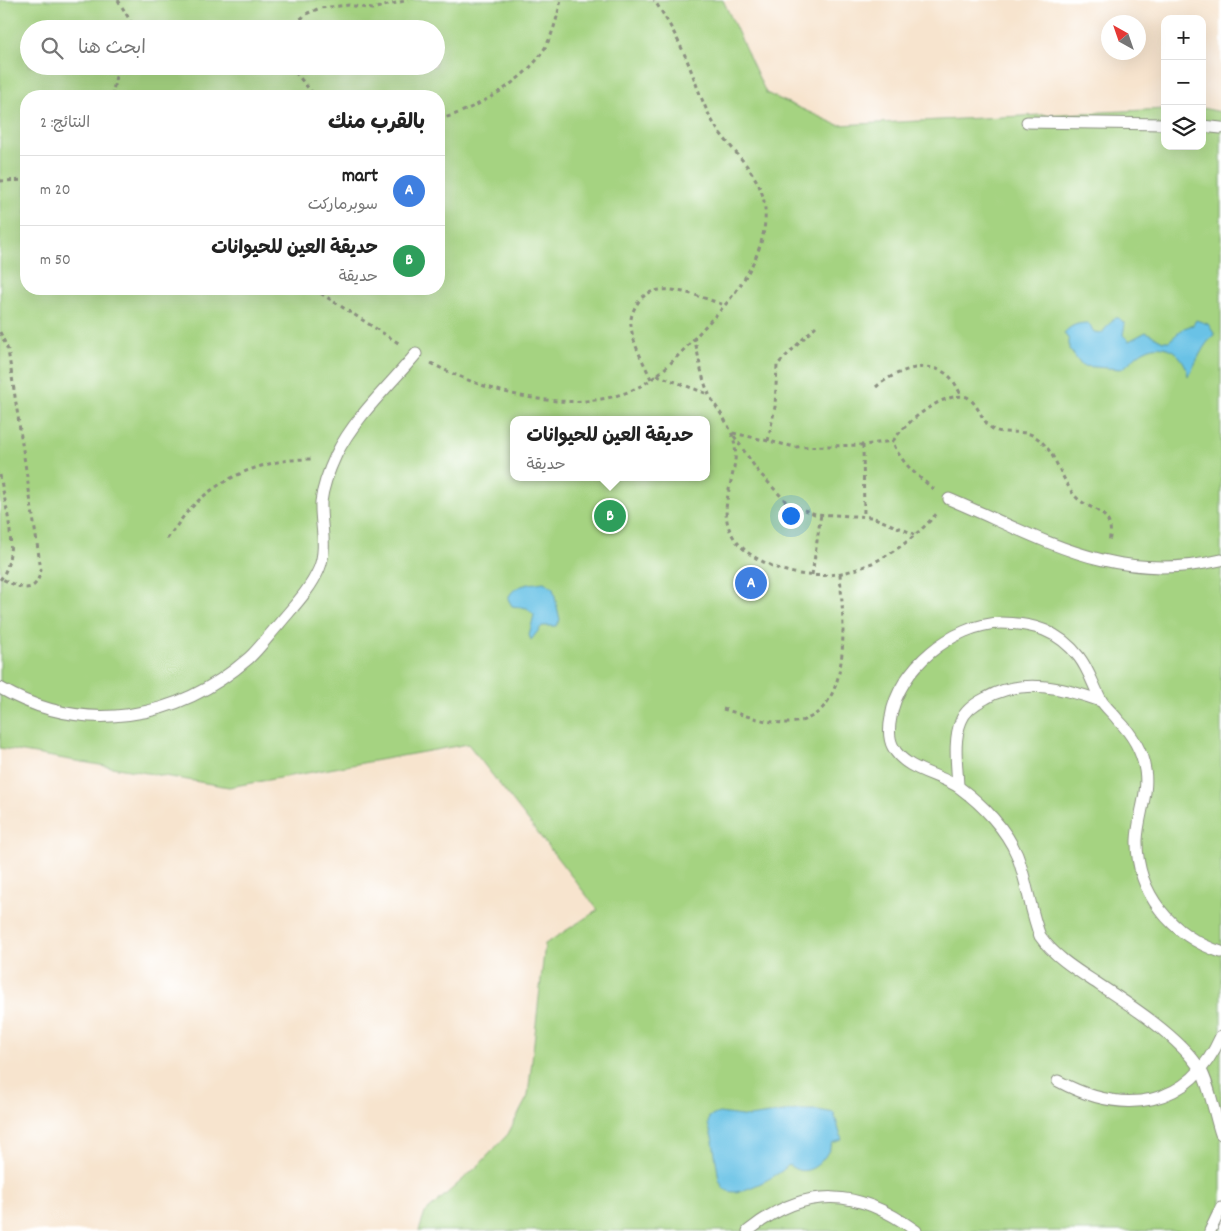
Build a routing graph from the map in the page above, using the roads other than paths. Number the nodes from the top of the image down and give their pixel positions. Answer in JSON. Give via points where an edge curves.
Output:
{"nodes":[{"id":1,"x":1027,"y":122,"type":"dead end"},
{"id":2,"x":1161,"y":124,"type":"edge"},
{"id":3,"x":1206,"y":126,"type":"edge"},
{"id":4,"x":1221,"y":128,"type":"edge"},
{"id":5,"x":416,"y":354,"type":"road end"},
{"id":6,"x":949,"y":499,"type":"road end"},
{"id":7,"x":1221,"y":560,"type":"edge"},
{"id":8,"x":0,"y":688,"type":"edge"},
{"id":9,"x":1102,"y":701,"type":"junction"},
{"id":10,"x":958,"y":786,"type":"junction"},
{"id":11,"x":1221,"y":952,"type":"edge"},
{"id":12,"x":1221,"y":1036,"type":"edge"},
{"id":13,"x":1201,"y":1070,"type":"junction"},
{"id":14,"x":1058,"y":1081,"type":"dead end"},
{"id":15,"x":1221,"y":1134,"type":"edge"},
{"id":16,"x":1221,"y":1208,"type":"edge"},
{"id":17,"x":748,"y":1231,"type":"edge"},
{"id":18,"x":916,"y":1231,"type":"edge"},
{"id":19,"x":1210,"y":1231,"type":"edge"}],
"edges":[{"from":1,"to":2,"type":"lane"},
{"from":3,"to":4,"type":"lane"},
{"from":5,"to":8,"type":"lane","via":[[366,413],[334,459],[321,503],[324,552],[320,568],[304,594],[250,657],[226,676],[188,698],[155,710],[102,717],[48,710]]},
{"from":6,"to":7,"type":"lane","via":[[1103,561],[1139,568],[1164,568]]},
{"from":9,"to":10,"type":"lane","via":[[1073,691],[1026,686],[1008,688],[981,700],[961,720],[957,736]]},
{"from":9,"to":10,"type":"lane","via":[[1092,676],[1079,657],[1059,636],[1043,628],[1019,623],[996,624],[970,630],[949,641],[931,653],[904,682],[893,706],[889,731],[893,747],[901,758]]},
{"from":9,"to":11,"type":"lane","via":[[1134,739],[1146,771],[1137,840],[1139,859],[1156,906],[1181,933]]},
{"from":10,"to":13,"type":"lane","via":[[989,814],[1016,853],[1035,924],[1048,947],[1181,1045]]},
{"from":12,"to":13,"type":"lane"},
{"from":13,"to":14,"type":"lane","via":[[1178,1089],[1154,1099],[1132,1102],[1091,1096]]},
{"from":13,"to":15,"type":"lane"},
{"from":16,"to":19,"type":"lane"},
{"from":17,"to":18,"type":"lane","via":[[768,1214],[786,1205],[822,1198],[843,1198],[883,1209]]}]}
